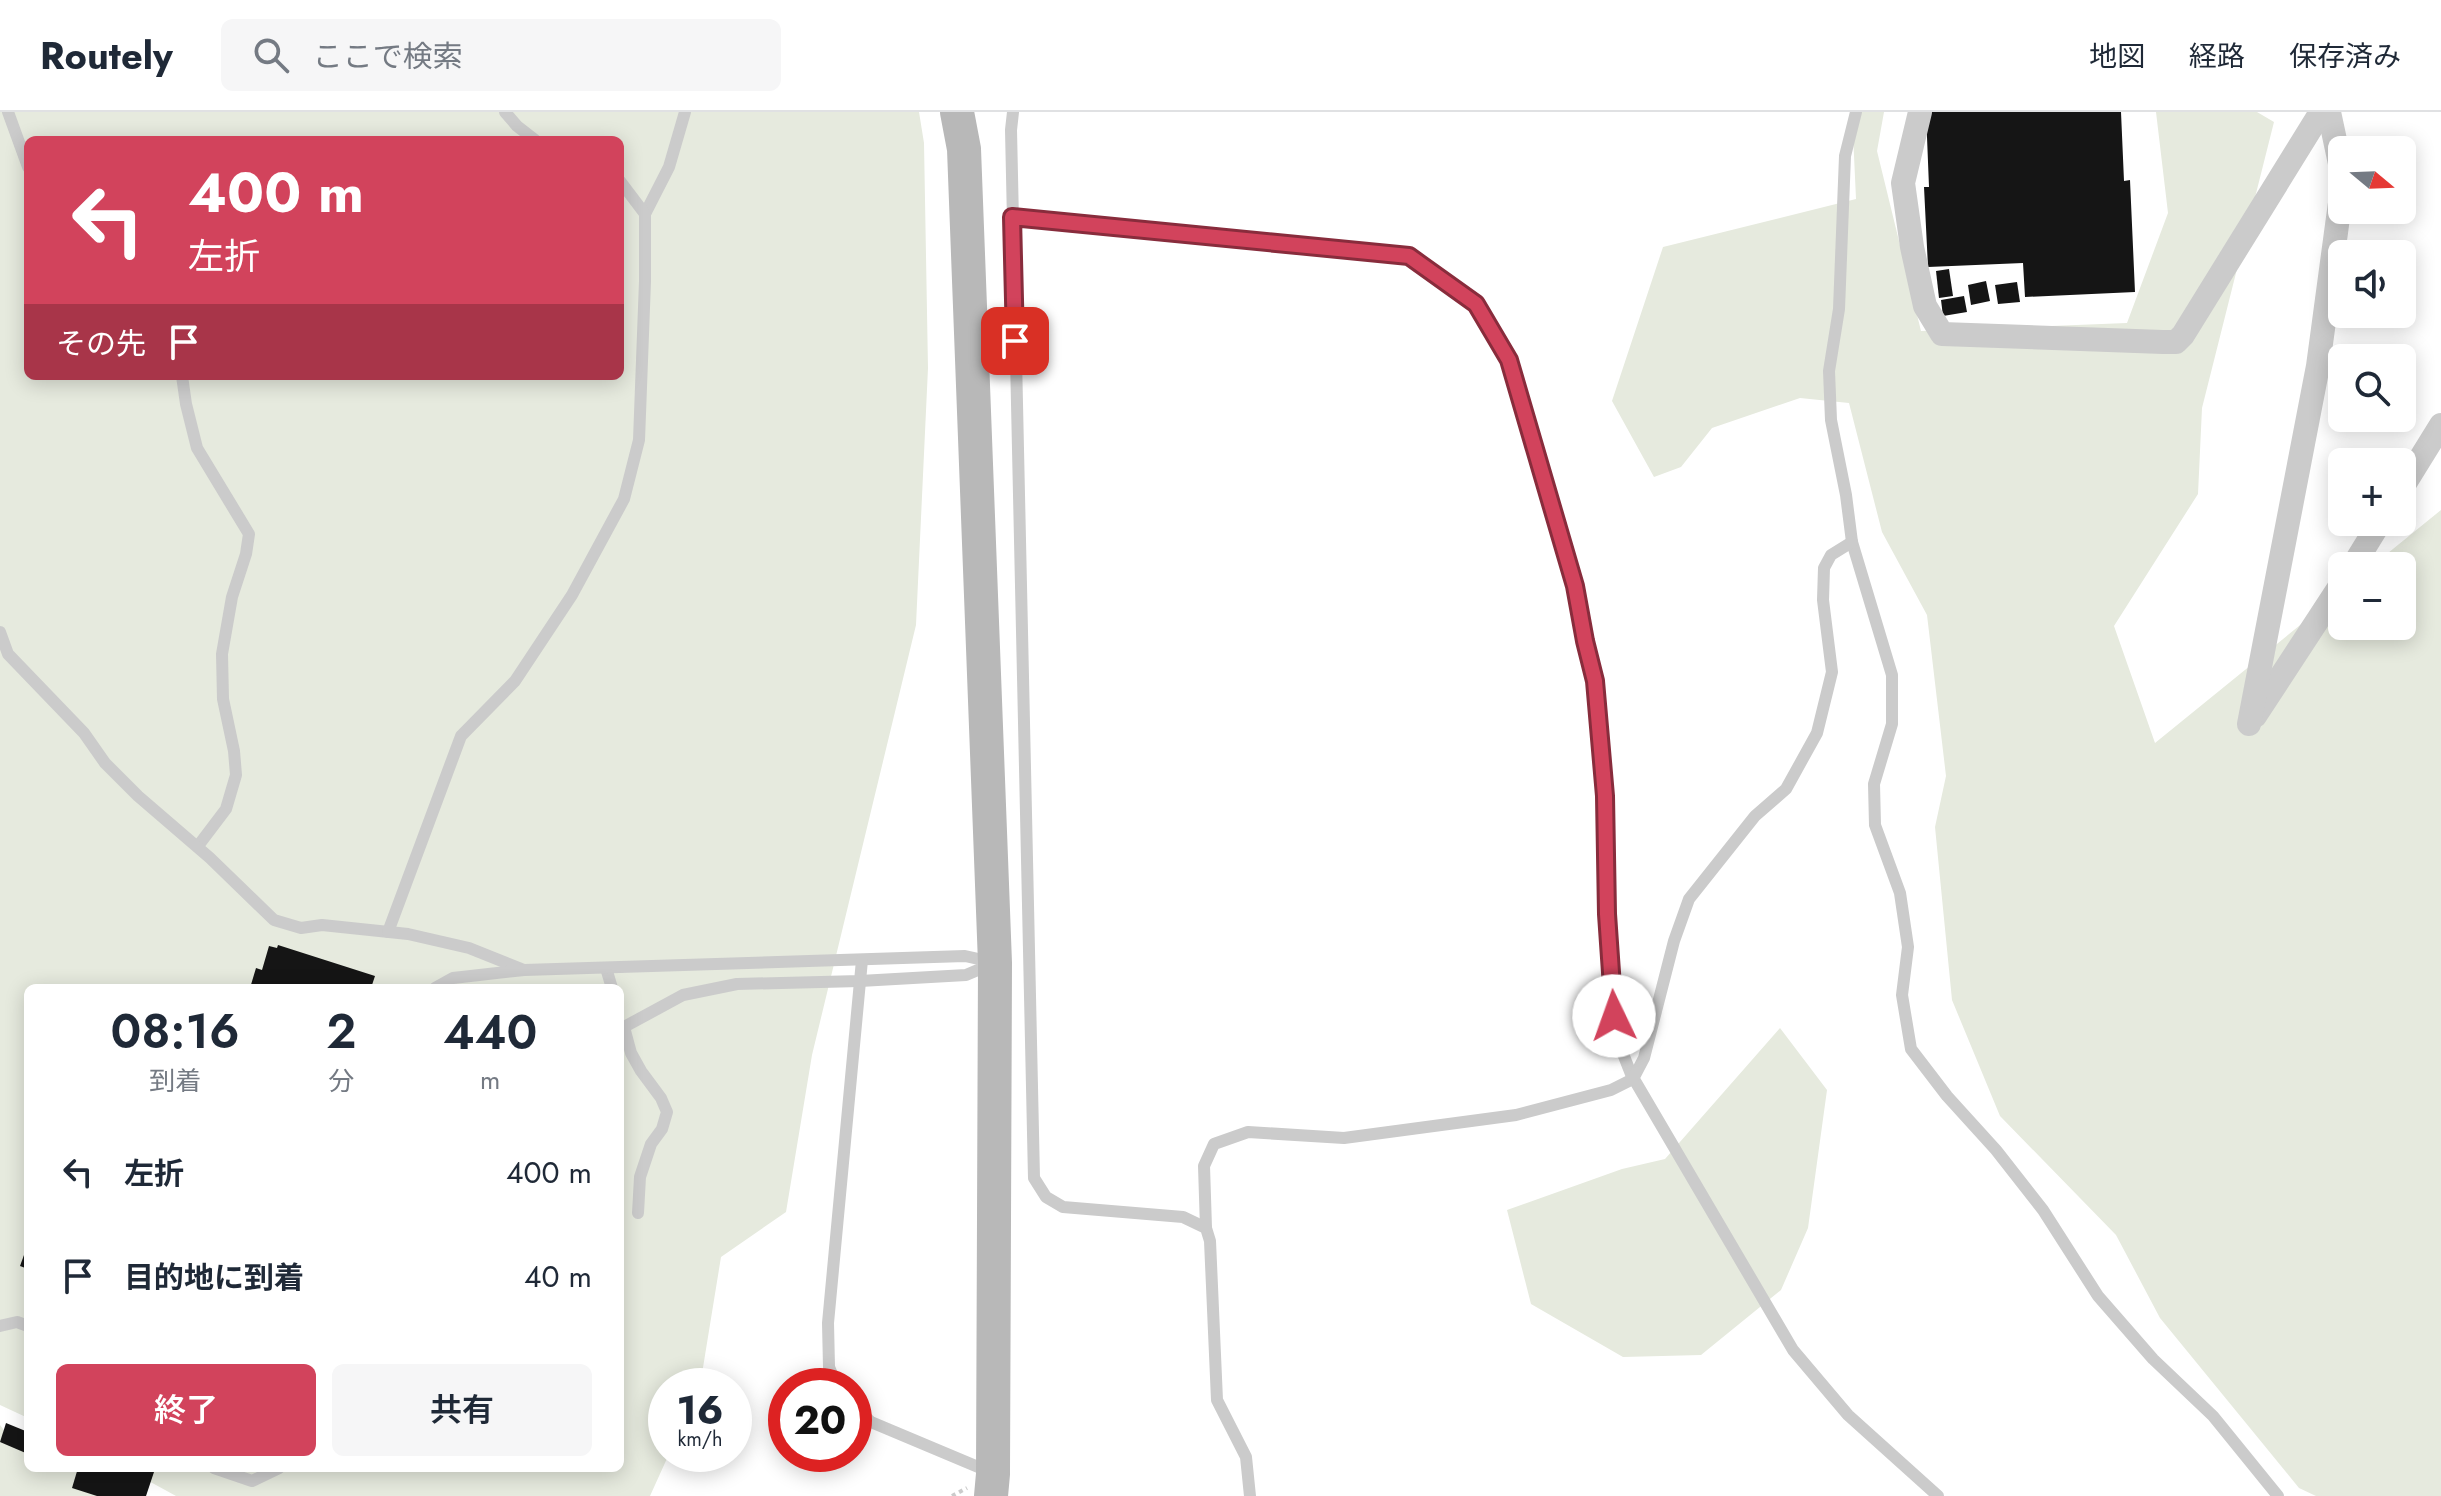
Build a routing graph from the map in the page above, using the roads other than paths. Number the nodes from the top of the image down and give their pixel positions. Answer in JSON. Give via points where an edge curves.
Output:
{"nodes":[{"id":1,"x":8,"y":112,"type":"edge"},
{"id":2,"x":505,"y":112,"type":"edge"},
{"id":3,"x":685,"y":112,"type":"edge"},
{"id":4,"x":957,"y":112,"type":"edge"},
{"id":5,"x":1013,"y":112,"type":"edge"},
{"id":6,"x":1856,"y":112,"type":"edge"},
{"id":7,"x":1920,"y":112,"type":"edge"},
{"id":8,"x":2321,"y":112,"type":"edge"},
{"id":9,"x":2329,"y":112,"type":"edge"},
{"id":10,"x":530,"y":136,"type":"edge"},
{"id":11,"x":2334,"y":136,"type":"edge"},
{"id":12,"x":24,"y":156,"type":"edge"},
{"id":13,"x":624,"y":186,"type":"edge"},
{"id":14,"x":645,"y":214,"type":"junction"},
{"id":15,"x":1012,"y":217,"type":"junction"},
{"id":16,"x":2337,"y":224,"type":"edge"},
{"id":17,"x":183,"y":380,"type":"edge"},
{"id":18,"x":2441,"y":425,"type":"edge"},
{"id":19,"x":2416,"y":465,"type":"edge"},
{"id":20,"x":1852,"y":542,"type":"junction"},
{"id":21,"x":2328,"y":604,"type":"edge"},
{"id":22,"x":0,"y":632,"type":"edge"},
{"id":23,"x":198,"y":846,"type":"junction"},
{"id":24,"x":388,"y":932,"type":"junction"},
{"id":25,"x":862,"y":960,"type":"junction"},
{"id":26,"x":995,"y":963,"type":"junction"},
{"id":27,"x":606,"y":968,"type":"junction"},
{"id":28,"x":524,"y":970,"type":"junction"},
{"id":29,"x":860,"y":981,"type":"junction"},
{"id":30,"x":442,"y":984,"type":"edge"},
{"id":31,"x":611,"y":984,"type":"edge"},
{"id":32,"x":624,"y":1029,"type":"edge"},
{"id":33,"x":624,"y":1035,"type":"edge"},
{"id":34,"x":1633,"y":1079,"type":"junction"},
{"id":35,"x":638,"y":1213,"type":"dead end"},
{"id":36,"x":1206,"y":1228,"type":"junction"},
{"id":37,"x":24,"y":1325,"type":"edge"},
{"id":38,"x":0,"y":1326,"type":"edge"},
{"id":39,"x":829,"y":1368,"type":"edge"},
{"id":40,"x":872,"y":1423,"type":"edge"},
{"id":41,"x":226,"y":1472,"type":"edge"},
{"id":42,"x":271,"y":1472,"type":"edge"},
{"id":43,"x":992,"y":1485,"type":"edge"},
{"id":44,"x":1250,"y":1496,"type":"edge"},
{"id":45,"x":1938,"y":1496,"type":"edge"},
{"id":46,"x":2278,"y":1496,"type":"edge"}],
"edges":[{"from":1,"to":12,"type":"lane"},
{"from":2,"to":10,"type":"lane"},
{"from":3,"to":14,"type":"lane","via":[[669,167]]},
{"from":4,"to":26,"type":"street","via":[[964,149]]},
{"from":5,"to":15,"type":"lane"},
{"from":6,"to":20,"type":"lane","via":[[1845,156],[1839,309],[1829,371],[1831,420]]},
{"from":7,"to":8,"type":"street","via":[[1903,183],[1925,306],[1942,334],[2163,342],[2176,342],[2183,335]]},
{"from":9,"to":11,"type":"street"},
{"from":13,"to":14,"type":"lane"},
{"from":14,"to":24,"type":"lane","via":[[639,440],[624,499],[572,595],[515,681],[461,736]]},
{"from":15,"to":34,"type":"lane","via":[[1409,256],[1476,304],[1509,360],[1575,586],[1595,681],[1612,996],[1616,1036]]},
{"from":15,"to":36,"type":"lane","via":[[1034,1178],[1046,1197],[1063,1207],[1183,1217]]},
{"from":16,"to":21,"type":"street","via":[[2318,366],[2249,724]]},
{"from":17,"to":23,"type":"lane","via":[[197,448],[249,534],[222,654],[223,699],[236,775],[226,809]]},
{"from":18,"to":19,"type":"street"},
{"from":20,"to":34,"type":"lane","via":[[1831,555],[1824,568],[1832,672],[1817,733],[1786,789],[1755,816],[1689,899],[1644,1058]]},
{"from":20,"to":46,"type":"lane","via":[[1892,675],[1892,724],[1874,784],[1875,825],[1900,893],[1908,947],[1902,995],[1911,1049],[2043,1210],[2098,1296],[2213,1416]]},
{"from":22,"to":23,"type":"lane","via":[[8,654],[84,733],[105,763]]},
{"from":23,"to":24,"type":"lane","via":[[274,920],[301,928]]},
{"from":24,"to":28,"type":"lane","via":[[469,948]]},
{"from":25,"to":26,"type":"lane","via":[[965,956]]},
{"from":25,"to":27,"type":"lane"},
{"from":25,"to":29,"type":"lane"},
{"from":26,"to":29,"type":"lane","via":[[966,975]]},
{"from":26,"to":43,"type":"street"},
{"from":27,"to":28,"type":"lane"},
{"from":27,"to":31,"type":"lane"},
{"from":28,"to":30,"type":"lane","via":[[453,978]]},
{"from":29,"to":32,"type":"lane","via":[[737,984],[683,995]]},
{"from":29,"to":39,"type":"lane","via":[[828,1323]]},
{"from":33,"to":35,"type":"lane","via":[[667,1112],[640,1177]]},
{"from":34,"to":36,"type":"lane","via":[[1611,1090],[1516,1115],[1344,1138],[1248,1132],[1227,1139],[1214,1144],[1204,1166]]},
{"from":34,"to":45,"type":"lane","via":[[1793,1350],[1848,1415]]},
{"from":36,"to":44,"type":"lane","via":[[1217,1400],[1246,1457]]},
{"from":37,"to":38,"type":"lane"},
{"from":40,"to":43,"type":"lane"},
{"from":41,"to":42,"type":"lane","via":[[252,1481]]}]}
